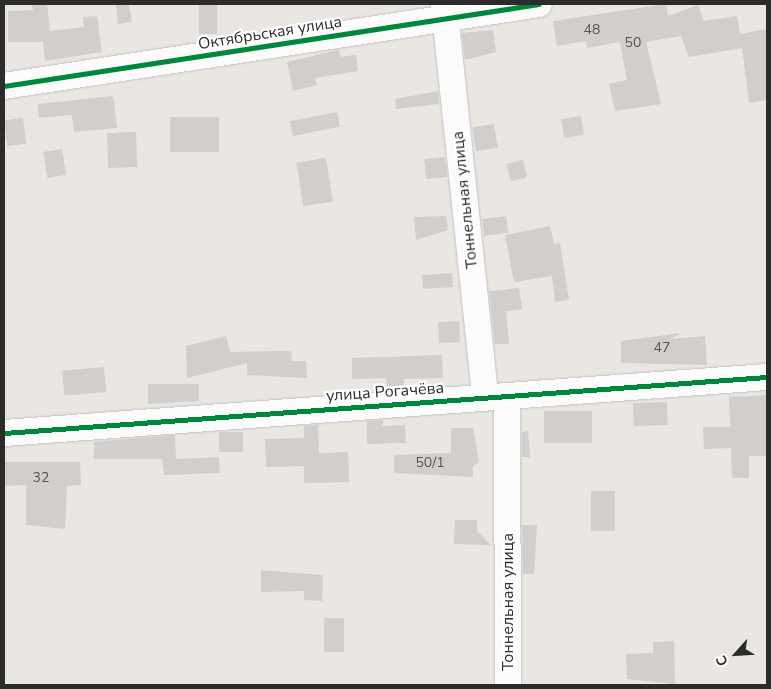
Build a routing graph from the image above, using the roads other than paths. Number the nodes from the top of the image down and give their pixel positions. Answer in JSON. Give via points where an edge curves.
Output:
{"nodes":[{"id":1,"x":539,"y":4,"type":"edge"},
{"id":2,"x":445,"y":12,"type":"edge"},
{"id":3,"x":4,"y":86,"type":"edge"},
{"id":4,"x":767,"y":377,"type":"edge"},
{"id":5,"x":496,"y":398,"type":"junction"},
{"id":6,"x":4,"y":433,"type":"edge"},
{"id":7,"x":508,"y":685,"type":"edge"}],
"edges":[{"from":1,"to":2,"type":"street","name":"Октябрьская улица"},
{"from":2,"to":3,"type":"street","name":"Октябрьская улица"},
{"from":2,"to":5,"type":"street","name":"Тоннельная улица"},
{"from":4,"to":5,"type":"street","name":"улица Рогачёва"},
{"from":5,"to":6,"type":"street","name":"улица Рогачёва"},
{"from":5,"to":7,"type":"street","name":"Тоннельная улица"}]}
